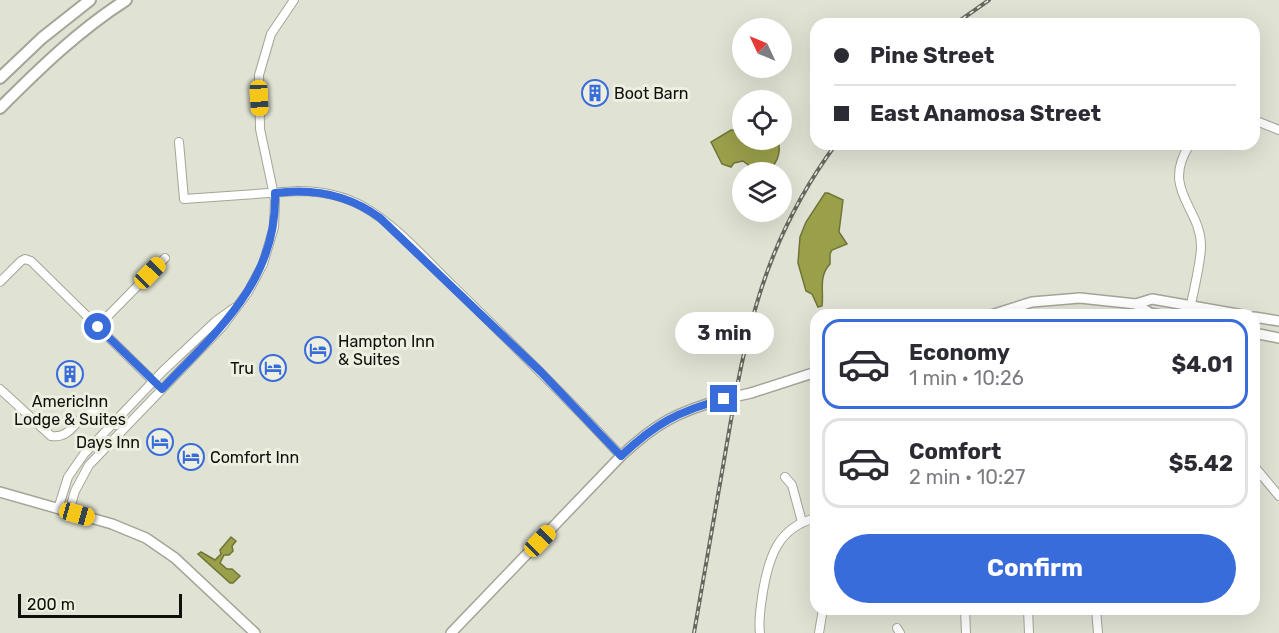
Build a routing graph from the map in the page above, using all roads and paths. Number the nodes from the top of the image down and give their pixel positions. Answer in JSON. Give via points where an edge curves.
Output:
{"nodes":[{"id":1,"x":90,"y":0,"type":"edge"},
{"id":2,"x":126,"y":0,"type":"edge"},
{"id":3,"x":294,"y":0,"type":"edge"},
{"id":4,"x":38,"y":70,"type":"junction"},
{"id":5,"x":2,"y":76,"type":"edge"},
{"id":6,"x":0,"y":108,"type":"edge"},
{"id":7,"x":0,"y":114,"type":"edge"},
{"id":8,"x":1260,"y":122,"type":"edge"},
{"id":9,"x":1279,"y":130,"type":"edge"},
{"id":10,"x":179,"y":142,"type":"dead end"},
{"id":11,"x":1187,"y":150,"type":"edge"},
{"id":12,"x":275,"y":193,"type":"junction"},
{"id":13,"x":165,"y":258,"type":"dead end"},
{"id":14,"x":0,"y":282,"type":"edge"},
{"id":15,"x":1136,"y":304,"type":"junction"},
{"id":16,"x":235,"y":307,"type":"junction"},
{"id":17,"x":1009,"y":309,"type":"edge"},
{"id":18,"x":1144,"y":309,"type":"edge"},
{"id":19,"x":1187,"y":309,"type":"edge"},
{"id":20,"x":1190,"y":309,"type":"edge"},
{"id":21,"x":1260,"y":318,"type":"edge"},
{"id":22,"x":1279,"y":321,"type":"edge"},
{"id":23,"x":98,"y":327,"type":"junction"},
{"id":24,"x":1260,"y":334,"type":"edge"},
{"id":25,"x":1279,"y":338,"type":"edge"},
{"id":26,"x":810,"y":374,"type":"edge"},
{"id":27,"x":154,"y":381,"type":"junction"},
{"id":28,"x":0,"y":389,"type":"edge"},
{"id":29,"x":162,"y":389,"type":"junction"},
{"id":30,"x":113,"y":423,"type":"junction"},
{"id":31,"x":121,"y":430,"type":"junction"},
{"id":32,"x":621,"y":456,"type":"junction"},
{"id":33,"x":1260,"y":473,"type":"edge"},
{"id":34,"x":785,"y":477,"type":"dead end"},
{"id":35,"x":0,"y":492,"type":"edge"},
{"id":36,"x":1279,"y":496,"type":"edge"},
{"id":37,"x":58,"y":509,"type":"junction"},
{"id":38,"x":69,"y":512,"type":"junction"},
{"id":39,"x":810,"y":520,"type":"edge"},
{"id":40,"x":802,"y":522,"type":"junction"},
{"id":41,"x":822,"y":615,"type":"edge"},
{"id":42,"x":965,"y":615,"type":"edge"},
{"id":43,"x":1028,"y":615,"type":"edge"},
{"id":44,"x":1096,"y":615,"type":"edge"},
{"id":45,"x":255,"y":633,"type":"edge"},
{"id":46,"x":451,"y":633,"type":"edge"},
{"id":47,"x":760,"y":633,"type":"edge"},
{"id":48,"x":819,"y":633,"type":"edge"},
{"id":49,"x":966,"y":633,"type":"edge"},
{"id":50,"x":1029,"y":633,"type":"edge"},
{"id":51,"x":1098,"y":633,"type":"edge"}],
"edges":[{"from":1,"to":5,"type":"highway"},
{"from":2,"to":4,"type":"highway"},
{"from":3,"to":12,"type":"street","via":[[271,34],[259,75],[260,129]]},
{"from":4,"to":6,"type":"highway"},
{"from":4,"to":7,"type":"highway"},
{"from":8,"to":9,"type":"street"},
{"from":10,"to":12,"type":"street","via":[[184,200]]},
{"from":11,"to":20,"type":"street","via":[[1179,178],[1201,246]]},
{"from":12,"to":16,"type":"street","via":[[274,226],[267,254],[254,283]]},
{"from":12,"to":32,"type":"street","via":[[324,193],[372,212],[528,360]]},
{"from":13,"to":23,"type":"street"},
{"from":14,"to":23,"type":"street","via":[[21,261],[34,263]]},
{"from":15,"to":17,"type":"main road","via":[[1058,299]]},
{"from":15,"to":18,"type":"main road"},
{"from":15,"to":19,"type":"main road","via":[[1152,299]]},
{"from":16,"to":27,"type":"street"},
{"from":16,"to":29,"type":"street","via":[[222,327]]},
{"from":21,"to":22,"type":"main road"},
{"from":23,"to":27,"type":"street"},
{"from":24,"to":25,"type":"main road"},
{"from":26,"to":32,"type":"main road","bridge":true,"via":[[676,415],[648,431]]},
{"from":27,"to":29,"type":"street"},
{"from":27,"to":30,"type":"street"},
{"from":28,"to":30,"type":"street","via":[[51,436],[65,434],[90,413],[100,414]]},
{"from":29,"to":31,"type":"street"},
{"from":30,"to":31,"type":"street"},
{"from":30,"to":37,"type":"street","via":[[78,461],[68,477]]},
{"from":31,"to":38,"type":"street","via":[[85,471]]},
{"from":32,"to":46,"type":"main road"},
{"from":33,"to":36,"type":"street"},
{"from":34,"to":40,"type":"street","via":[[792,485]]},
{"from":35,"to":37,"type":"main road"},
{"from":37,"to":38,"type":"main road"},
{"from":38,"to":45,"type":"main road","via":[[130,531],[161,547]]},
{"from":39,"to":40,"type":"street"},
{"from":40,"to":47,"type":"street","via":[[788,532],[771,555]]},
{"from":41,"to":48,"type":"street"},
{"from":42,"to":49,"type":"street"},
{"from":43,"to":50,"type":"street"},
{"from":44,"to":51,"type":"street"}]}
